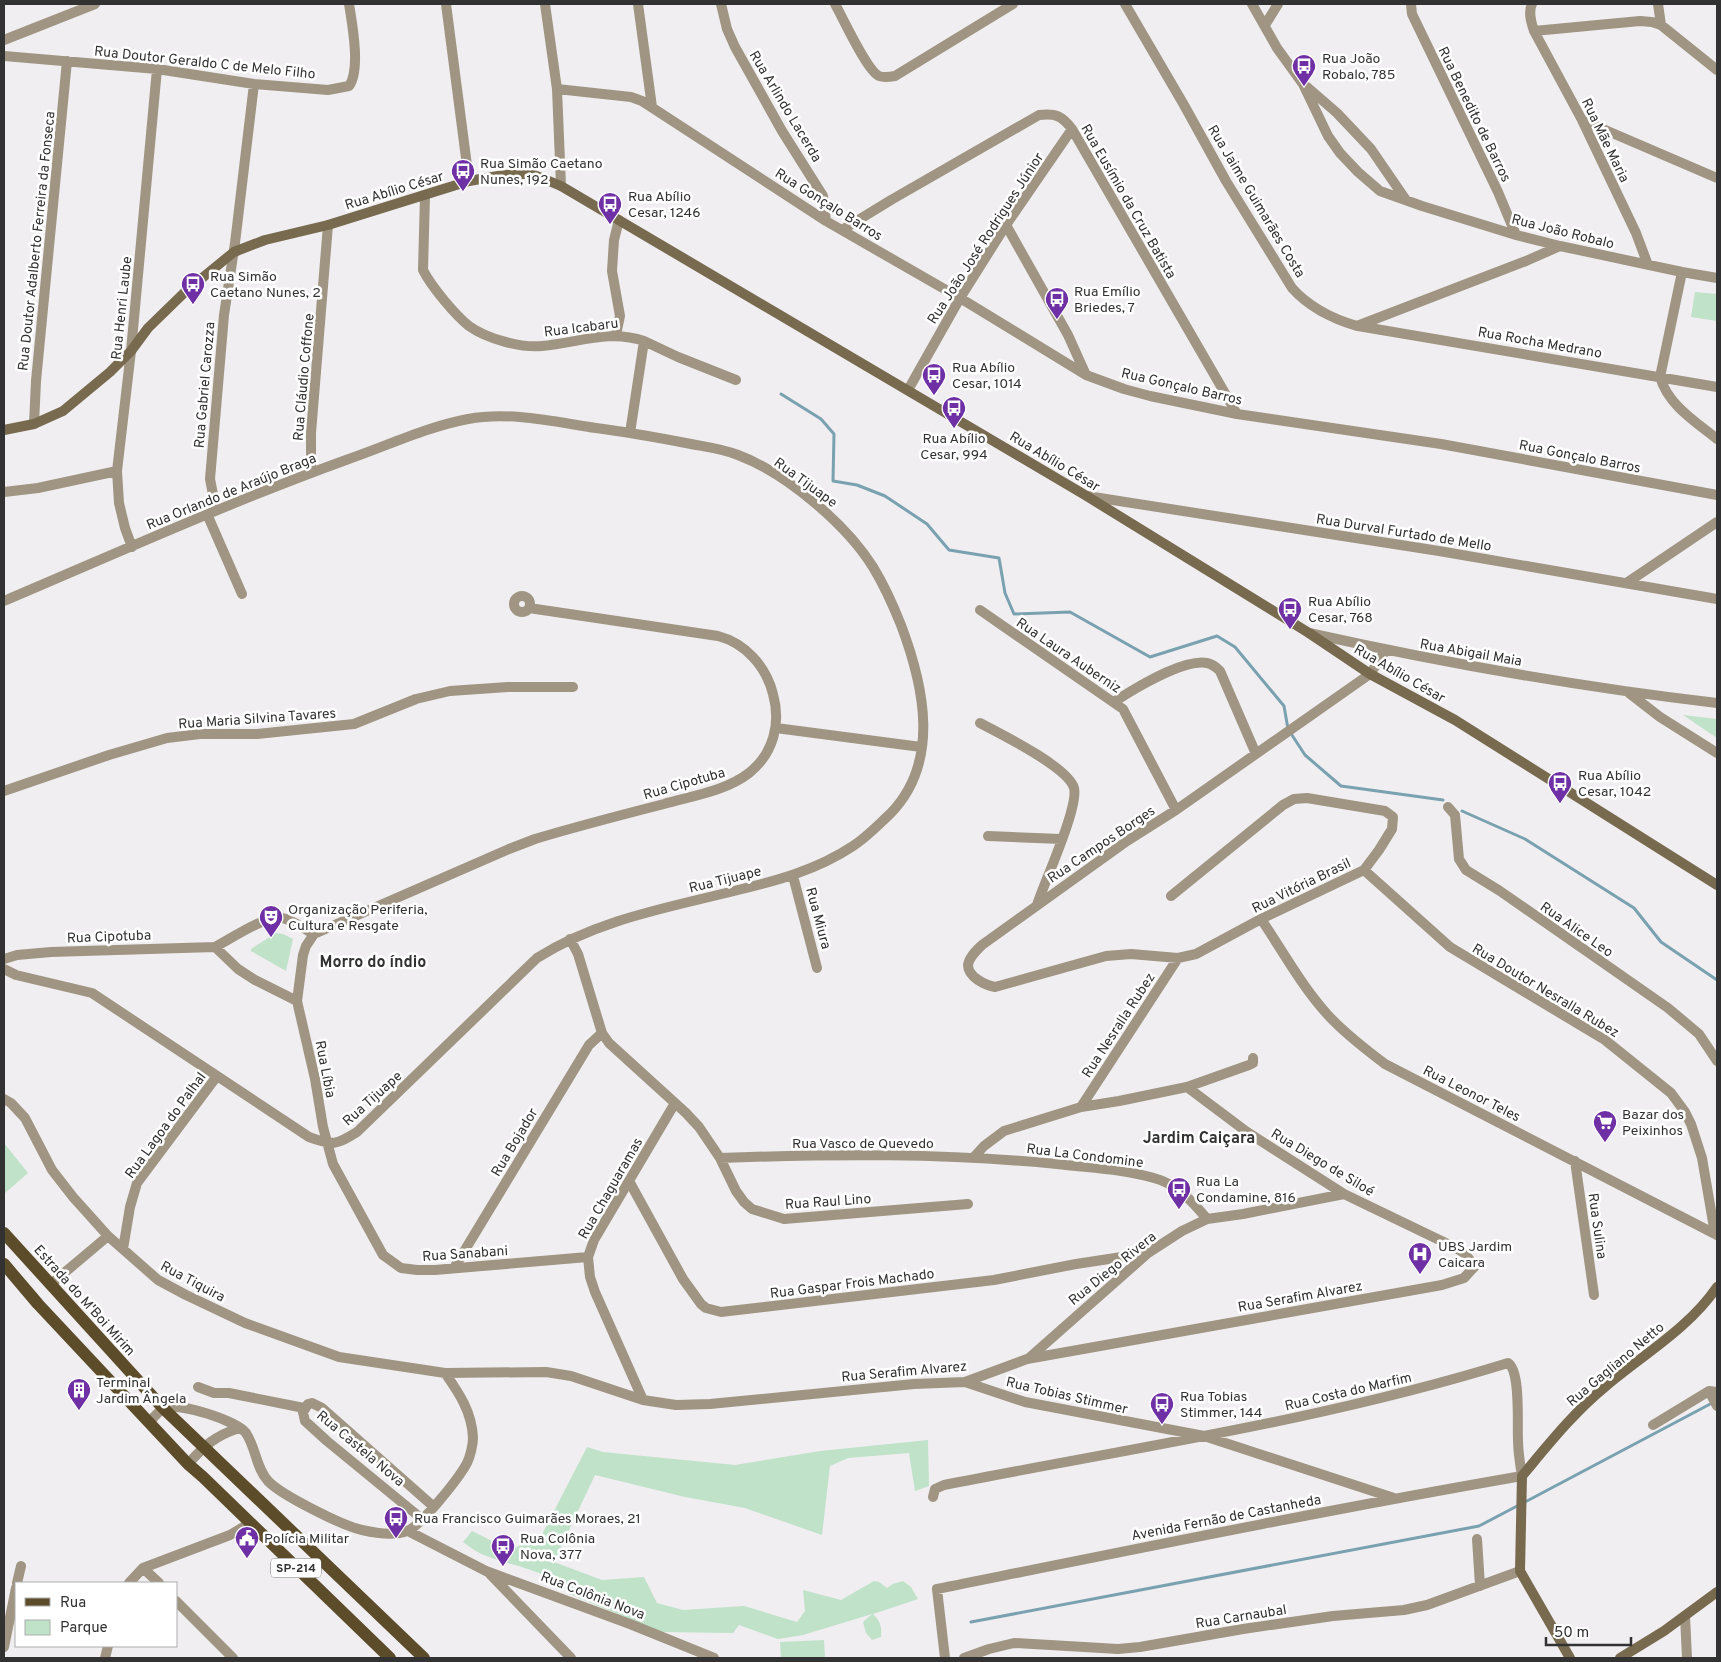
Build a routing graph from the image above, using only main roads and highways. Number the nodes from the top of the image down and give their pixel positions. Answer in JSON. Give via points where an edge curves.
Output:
{"nodes":[{"id":1,"x":4,"y":430,"type":"edge"},
{"id":2,"x":1717,"y":885,"type":"edge"},
{"id":3,"x":4,"y":1233,"type":"edge"},
{"id":4,"x":18,"y":1248,"type":"junction"},
{"id":5,"x":4,"y":1265,"type":"edge"},
{"id":6,"x":1717,"y":1287,"type":"edge"},
{"id":7,"x":1717,"y":1592,"type":"edge"},
{"id":8,"x":390,"y":1658,"type":"edge"},
{"id":9,"x":424,"y":1658,"type":"edge"},
{"id":10,"x":1570,"y":1658,"type":"edge"},
{"id":11,"x":1620,"y":1658,"type":"edge"}],
"edges":[{"from":1,"to":2,"type":"main road","name":"Rua Abílio César","via":[[34,424],[63,411],[110,372],[185,292],[234,252],[265,240],[328,225],[469,181],[504,174],[532,174],[561,186],[1085,496],[1370,674],[1455,720]]},
{"from":3,"to":4,"type":"main road","name":"Estrada do M'Boi Mirim","number":"SP-214"},
{"from":4,"to":5,"type":"main road","via":[[19,1261],[12,1266]]},
{"from":4,"to":9,"type":"main road","name":"Estrada do M'Boi Mirim","number":"SP-214","via":[[163,1408]]},
{"from":5,"to":8,"type":"main road","number":"SP-214","via":[[188,1464]]},
{"from":6,"to":10,"type":"main road","name":"Rua Gagliano Netto","via":[[1683,1326],[1583,1406],[1522,1476],[1520,1571]]},
{"from":7,"to":11,"type":"main road"}]}
